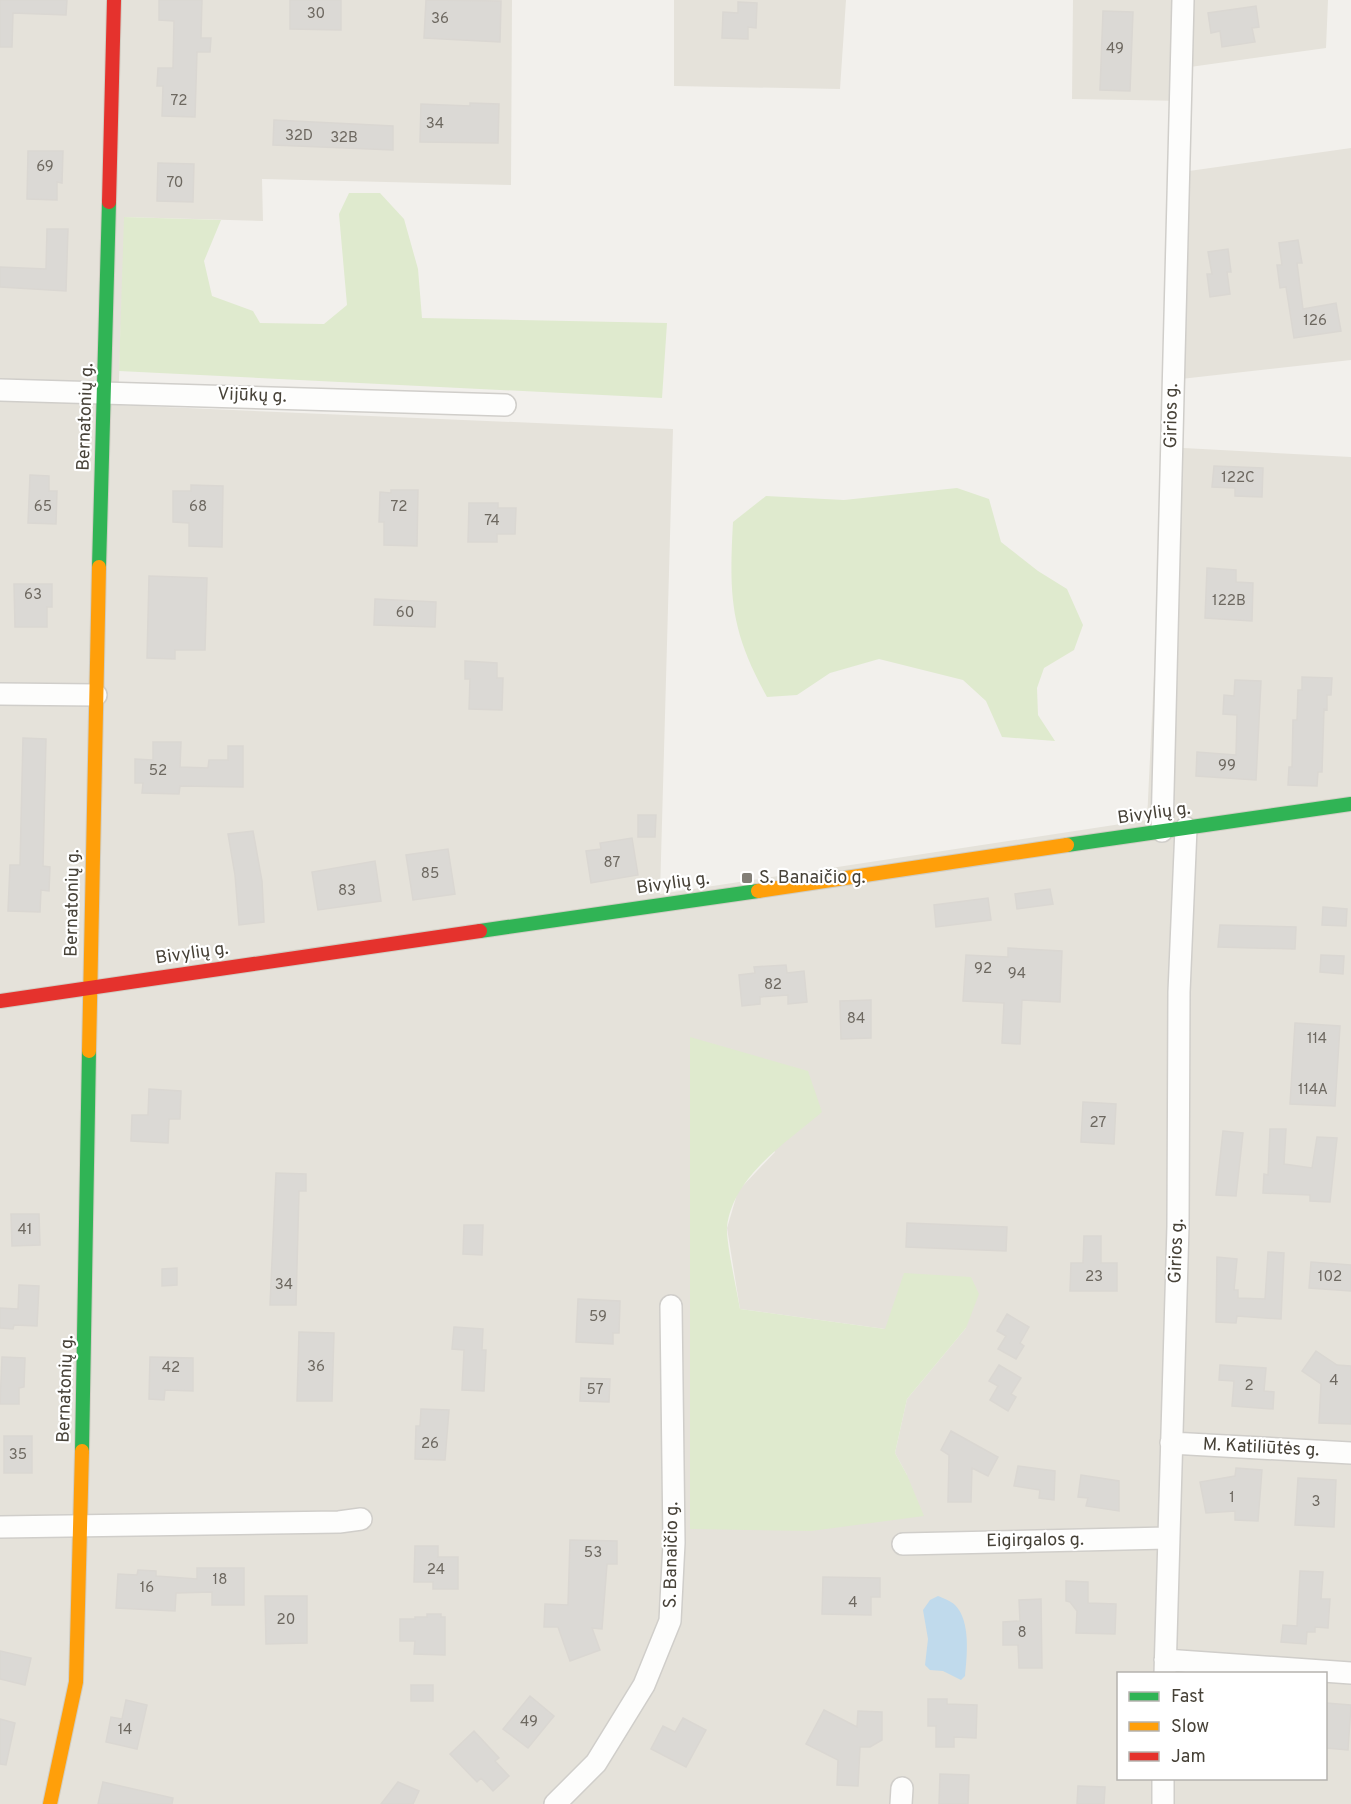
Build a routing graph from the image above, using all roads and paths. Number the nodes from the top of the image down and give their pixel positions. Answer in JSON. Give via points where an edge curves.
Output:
{"nodes":[{"id":1,"x":114,"y":0,"type":"edge"},
{"id":2,"x":1183,"y":0,"type":"edge"},
{"id":3,"x":0,"y":390,"type":"edge"},
{"id":4,"x":105,"y":393,"type":"junction"},
{"id":5,"x":505,"y":405,"type":"dead end"},
{"id":6,"x":0,"y":694,"type":"edge"},
{"id":7,"x":96,"y":695,"type":"junction"},
{"id":8,"x":1351,"y":804,"type":"edge"},
{"id":9,"x":1186,"y":828,"type":"junction"},
{"id":10,"x":1162,"y":831,"type":"junction"},
{"id":11,"x":90,"y":987,"type":"junction"},
{"id":12,"x":0,"y":1001,"type":"edge"},
{"id":13,"x":671,"y":1306,"type":"dead end"},
{"id":14,"x":1171,"y":1443,"type":"junction"},
{"id":15,"x":1351,"y":1454,"type":"edge"},
{"id":16,"x":361,"y":1519,"type":"dead end"},
{"id":17,"x":0,"y":1527,"type":"edge"},
{"id":18,"x":80,"y":1527,"type":"junction"},
{"id":19,"x":1167,"y":1538,"type":"junction"},
{"id":20,"x":903,"y":1544,"type":"dead end"},
{"id":21,"x":1165,"y":1667,"type":"edge"},
{"id":22,"x":1320,"y":1672,"type":"edge"},
{"id":23,"x":1327,"y":1672,"type":"edge"},
{"id":24,"x":1351,"y":1673,"type":"edge"},
{"id":25,"x":1163,"y":1780,"type":"edge"},
{"id":26,"x":50,"y":1804,"type":"edge"},
{"id":27,"x":555,"y":1804,"type":"edge"},
{"id":28,"x":1163,"y":1804,"type":"edge"}],
"edges":[{"from":1,"to":4,"type":"street","name":"Bernatonių g."},
{"from":2,"to":10,"type":"street","name":"Girios g."},
{"from":3,"to":4,"type":"street","name":"Vijūkų g."},
{"from":4,"to":5,"type":"street","name":"Vijūkų g."},
{"from":4,"to":7,"type":"street","name":"Bernatonių g."},
{"from":6,"to":7,"type":"street"},
{"from":7,"to":11,"type":"street","name":"Bernatonių g."},
{"from":8,"to":9,"type":"street","name":"Bivylių g."},
{"from":9,"to":10,"type":"street","name":"Bivylių g."},
{"from":9,"to":14,"type":"street","name":"Girios g."},
{"from":10,"to":11,"type":"street","name":"Bivylių g."},
{"from":11,"to":12,"type":"street","name":"Bivylių g."},
{"from":11,"to":18,"type":"street","name":"Bernatonių g."},
{"from":13,"to":27,"type":"street","name":"S. Banaičio g.","via":[[674,1543],[670,1621],[644,1685],[596,1763]]},
{"from":14,"to":15,"type":"street","name":"M. Katiliūtės g."},
{"from":14,"to":19,"type":"street","name":"Girios g."},
{"from":16,"to":18,"type":"street"},
{"from":17,"to":18,"type":"street"},
{"from":18,"to":26,"type":"street","name":"Bernatonių g.","via":[[76,1682]]},
{"from":19,"to":20,"type":"street","name":"Eigirgalos g."},
{"from":19,"to":21,"type":"street","name":"Girios g."},
{"from":21,"to":22,"type":"street"},
{"from":23,"to":24,"type":"street"},
{"from":25,"to":28,"type":"street"}]}
